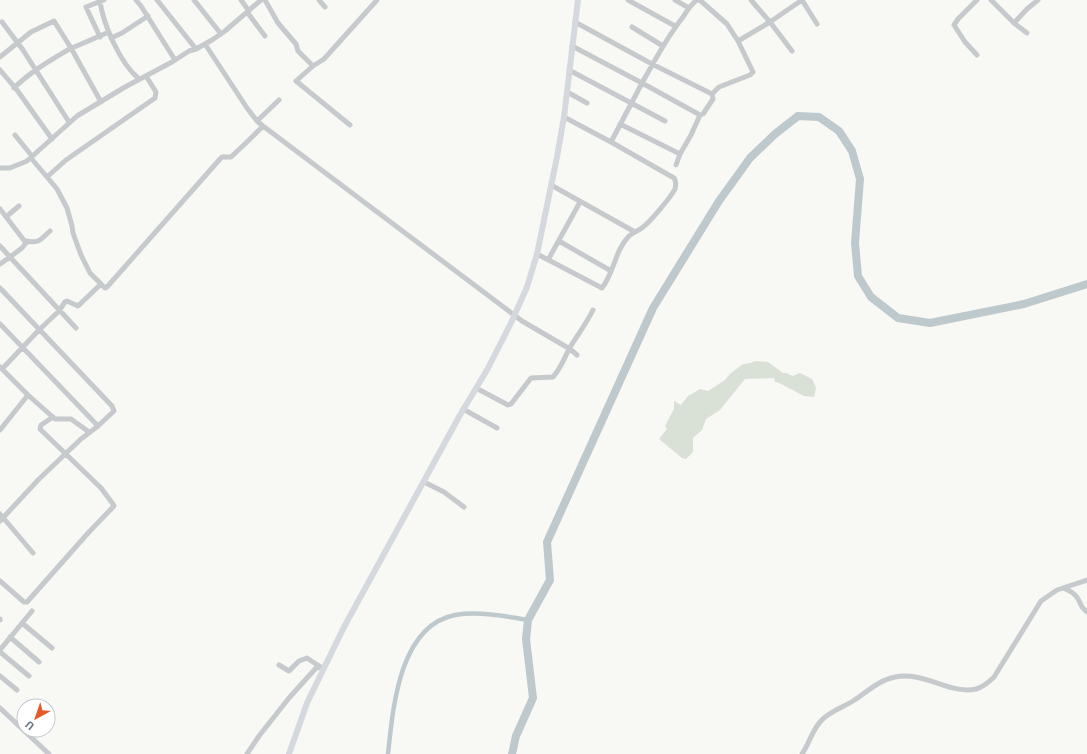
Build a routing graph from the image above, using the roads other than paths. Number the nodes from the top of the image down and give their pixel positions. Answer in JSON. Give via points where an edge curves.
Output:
{"nodes":[{"id":1,"x":136,"y":0,"type":"edge"},
{"id":2,"x":156,"y":0,"type":"edge"},
{"id":3,"x":194,"y":0,"type":"edge"},
{"id":4,"x":241,"y":0,"type":"edge"},
{"id":5,"x":261,"y":0,"type":"edge"},
{"id":6,"x":264,"y":0,"type":"edge"},
{"id":7,"x":319,"y":0,"type":"edge"},
{"id":8,"x":377,"y":0,"type":"edge"},
{"id":9,"x":578,"y":0,"type":"edge"},
{"id":10,"x":628,"y":0,"type":"edge"},
{"id":11,"x":675,"y":0,"type":"edge"},
{"id":12,"x":699,"y":0,"type":"edge"},
{"id":13,"x":751,"y":0,"type":"edge"},
{"id":14,"x":800,"y":0,"type":"edge"},
{"id":15,"x":977,"y":0,"type":"edge"},
{"id":16,"x":991,"y":0,"type":"edge"},
{"id":17,"x":1038,"y":0,"type":"edge"},
{"id":18,"x":102,"y":1,"type":"edge"},
{"id":19,"x":325,"y":7,"type":"dead end"},
{"id":20,"x":689,"y":8,"type":"junction"},
{"id":21,"x":248,"y":12,"type":"junction"},
{"id":22,"x":148,"y":16,"type":"junction"},
{"id":23,"x":2,"y":22,"type":"dead end"},
{"id":24,"x":575,"y":22,"type":"junction"},
{"id":25,"x":770,"y":22,"type":"junction"},
{"id":26,"x":1014,"y":23,"type":"junction"},
{"id":27,"x":817,"y":24,"type":"dead end"},
{"id":28,"x":675,"y":26,"type":"junction"},
{"id":29,"x":632,"y":27,"type":"dead end"},
{"id":30,"x":1027,"y":33,"type":"dead end"},
{"id":31,"x":221,"y":34,"type":"junction"},
{"id":32,"x":110,"y":35,"type":"junction"},
{"id":33,"x":265,"y":36,"type":"dead end"},
{"id":34,"x":100,"y":37,"type":"junction"},
{"id":35,"x":738,"y":41,"type":"junction"},
{"id":36,"x":18,"y":43,"type":"junction"},
{"id":37,"x":204,"y":44,"type":"junction"},
{"id":38,"x":572,"y":46,"type":"junction"},
{"id":39,"x":663,"y":46,"type":"junction"},
{"id":40,"x":72,"y":48,"type":"junction"},
{"id":41,"x":196,"y":49,"type":"junction"},
{"id":42,"x":792,"y":51,"type":"dead end"},
{"id":43,"x":977,"y":55,"type":"dead end"},
{"id":44,"x":0,"y":57,"type":"edge"},
{"id":45,"x":175,"y":60,"type":"junction"},
{"id":46,"x":652,"y":64,"type":"junction"},
{"id":47,"x":313,"y":66,"type":"junction"},
{"id":48,"x":36,"y":69,"type":"junction"},
{"id":49,"x":0,"y":70,"type":"edge"},
{"id":50,"x":569,"y":70,"type":"junction"},
{"id":51,"x":146,"y":76,"type":"junction"},
{"id":52,"x":139,"y":79,"type":"junction"},
{"id":53,"x":642,"y":83,"type":"junction"},
{"id":54,"x":14,"y":88,"type":"junction"},
{"id":55,"x":566,"y":92,"type":"junction"},
{"id":56,"x":712,"y":94,"type":"junction"},
{"id":57,"x":279,"y":100,"type":"dead end"},
{"id":58,"x":101,"y":102,"type":"junction"},
{"id":59,"x":587,"y":103,"type":"dead end"},
{"id":60,"x":630,"y":103,"type":"junction"},
{"id":61,"x":700,"y":115,"type":"junction"},
{"id":62,"x":564,"y":117,"type":"junction"},
{"id":63,"x":257,"y":121,"type":"junction"},
{"id":64,"x":665,"y":121,"type":"dead end"},
{"id":65,"x":69,"y":122,"type":"junction"},
{"id":66,"x":620,"y":124,"type":"junction"},
{"id":67,"x":350,"y":125,"type":"dead end"},
{"id":68,"x":262,"y":126,"type":"junction"},
{"id":69,"x":15,"y":135,"type":"dead end"},
{"id":70,"x":52,"y":139,"type":"junction"},
{"id":71,"x":610,"y":142,"type":"junction"},
{"id":72,"x":680,"y":154,"type":"junction"},
{"id":73,"x":30,"y":159,"type":"junction"},
{"id":74,"x":676,"y":165,"type":"dead end"},
{"id":75,"x":0,"y":168,"type":"edge"},
{"id":76,"x":47,"y":177,"type":"junction"},
{"id":77,"x":551,"y":185,"type":"junction"},
{"id":78,"x":580,"y":202,"type":"junction"},
{"id":79,"x":19,"y":206,"type":"dead end"},
{"id":80,"x":0,"y":209,"type":"edge"},
{"id":81,"x":7,"y":216,"type":"junction"},
{"id":82,"x":50,"y":231,"type":"dead end"},
{"id":83,"x":635,"y":232,"type":"junction"},
{"id":84,"x":26,"y":241,"type":"junction"},
{"id":85,"x":559,"y":241,"type":"junction"},
{"id":86,"x":0,"y":246,"type":"edge"},
{"id":87,"x":537,"y":254,"type":"junction"},
{"id":88,"x":10,"y":257,"type":"junction"},
{"id":89,"x":548,"y":260,"type":"junction"},
{"id":90,"x":0,"y":264,"type":"edge"},
{"id":91,"x":611,"y":271,"type":"junction"},
{"id":92,"x":99,"y":285,"type":"junction"},
{"id":93,"x":0,"y":288,"type":"edge"},
{"id":94,"x":593,"y":310,"type":"dead end"},
{"id":95,"x":60,"y":311,"type":"junction"},
{"id":96,"x":514,"y":314,"type":"junction"},
{"id":97,"x":0,"y":324,"type":"edge"},
{"id":98,"x":76,"y":328,"type":"dead end"},
{"id":99,"x":39,"y":330,"type":"junction"},
{"id":100,"x":22,"y":348,"type":"junction"},
{"id":101,"x":570,"y":349,"type":"junction"},
{"id":102,"x":577,"y":355,"type":"dead end"},
{"id":103,"x":1,"y":368,"type":"edge"},
{"id":104,"x":476,"y":388,"type":"junction"},
{"id":105,"x":28,"y":395,"type":"junction"},
{"id":106,"x":463,"y":409,"type":"junction"},
{"id":107,"x":53,"y":417,"type":"junction"},
{"id":108,"x":98,"y":426,"type":"junction"},
{"id":109,"x":496,"y":428,"type":"dead end"},
{"id":110,"x":0,"y":430,"type":"edge"},
{"id":111,"x":89,"y":432,"type":"junction"},
{"id":112,"x":66,"y":453,"type":"junction"},
{"id":113,"x":424,"y":482,"type":"junction"},
{"id":114,"x":464,"y":507,"type":"dead end"},
{"id":115,"x":1,"y":517,"type":"edge"},
{"id":116,"x":33,"y":553,"type":"dead end"},
{"id":117,"x":0,"y":580,"type":"edge"},
{"id":118,"x":1087,"y":580,"type":"edge"},
{"id":119,"x":1062,"y":588,"type":"junction"},
{"id":120,"x":32,"y":611,"type":"dead end"},
{"id":121,"x":1087,"y":612,"type":"edge"},
{"id":122,"x":22,"y":624,"type":"junction"},
{"id":123,"x":10,"y":637,"type":"junction"},
{"id":124,"x":52,"y":648,"type":"dead end"},
{"id":125,"x":0,"y":651,"type":"edge"},
{"id":126,"x":40,"y":662,"type":"dead end"},
{"id":127,"x":279,"y":665,"type":"dead end"},
{"id":128,"x":322,"y":667,"type":"junction"},
{"id":129,"x":0,"y":676,"type":"edge"},
{"id":130,"x":29,"y":676,"type":"dead end"},
{"id":131,"x":18,"y":690,"type":"dead end"},
{"id":132,"x":0,"y":708,"type":"edge"},
{"id":133,"x":804,"y":753,"type":"edge"},
{"id":134,"x":49,"y":754,"type":"edge"},
{"id":135,"x":247,"y":754,"type":"edge"},
{"id":136,"x":289,"y":754,"type":"edge"}],
"edges":[{"from":1,"to":22,"type":"street"},
{"from":2,"to":41,"type":"street"},
{"from":3,"to":31,"type":"street"},
{"from":4,"to":21,"type":"street"},
{"from":5,"to":21,"type":"street"},
{"from":6,"to":47,"type":"street","via":[[278,23],[296,44],[298,51]]},
{"from":7,"to":19,"type":"street"},
{"from":8,"to":47,"type":"street","via":[[340,43]]},
{"from":9,"to":24,"type":"main road"},
{"from":10,"to":28,"type":"street"},
{"from":11,"to":20,"type":"street"},
{"from":12,"to":20,"type":"street"},
{"from":12,"to":35,"type":"street","via":[[727,24]]},
{"from":13,"to":25,"type":"street"},
{"from":14,"to":25,"type":"street"},
{"from":14,"to":27,"type":"street"},
{"from":15,"to":43,"type":"street","via":[[954,25]]},
{"from":16,"to":26,"type":"street"},
{"from":17,"to":26,"type":"street"},
{"from":18,"to":32,"type":"street"},
{"from":18,"to":34,"type":"street","via":[[86,7]]},
{"from":20,"to":28,"type":"street"},
{"from":21,"to":31,"type":"street"},
{"from":21,"to":33,"type":"street"},
{"from":22,"to":32,"type":"street","via":[[122,33]]},
{"from":22,"to":45,"type":"street"},
{"from":23,"to":36,"type":"street"},
{"from":24,"to":38,"type":"main road"},
{"from":24,"to":46,"type":"street"},
{"from":25,"to":35,"type":"street"},
{"from":25,"to":42,"type":"street"},
{"from":26,"to":30,"type":"street"},
{"from":28,"to":39,"type":"street"},
{"from":29,"to":39,"type":"street"},
{"from":31,"to":37,"type":"street"},
{"from":32,"to":34,"type":"street"},
{"from":32,"to":52,"type":"street","via":[[128,67]]},
{"from":34,"to":40,"type":"street"},
{"from":35,"to":56,"type":"street","via":[[753,72],[719,87]]},
{"from":36,"to":40,"type":"street","via":[[31,32],[54,21]]},
{"from":36,"to":44,"type":"street"},
{"from":36,"to":48,"type":"street"},
{"from":37,"to":41,"type":"street"},
{"from":37,"to":63,"type":"street"},
{"from":38,"to":50,"type":"main road"},
{"from":38,"to":53,"type":"street"},
{"from":39,"to":46,"type":"street"},
{"from":40,"to":48,"type":"street"},
{"from":40,"to":58,"type":"street"},
{"from":41,"to":45,"type":"street"},
{"from":45,"to":51,"type":"street"},
{"from":46,"to":53,"type":"street"},
{"from":46,"to":56,"type":"street"},
{"from":47,"to":67,"type":"street","via":[[296,82]]},
{"from":48,"to":54,"type":"street"},
{"from":48,"to":65,"type":"street"},
{"from":49,"to":54,"type":"street"},
{"from":50,"to":55,"type":"main road"},
{"from":50,"to":60,"type":"street"},
{"from":51,"to":52,"type":"street"},
{"from":51,"to":76,"type":"street","via":[[156,92],[155,98],[66,160]]},
{"from":52,"to":58,"type":"street"},
{"from":53,"to":60,"type":"street"},
{"from":53,"to":61,"type":"street"},
{"from":54,"to":70,"type":"street"},
{"from":55,"to":59,"type":"street"},
{"from":55,"to":62,"type":"main road"},
{"from":56,"to":61,"type":"street","via":[[714,99]]},
{"from":57,"to":63,"type":"street"},
{"from":58,"to":65,"type":"street"},
{"from":60,"to":64,"type":"street"},
{"from":60,"to":66,"type":"street"},
{"from":61,"to":72,"type":"street"},
{"from":62,"to":71,"type":"street"},
{"from":62,"to":77,"type":"main road"},
{"from":63,"to":68,"type":"street"},
{"from":65,"to":70,"type":"street"},
{"from":66,"to":71,"type":"street"},
{"from":66,"to":72,"type":"street"},
{"from":68,"to":92,"type":"street","via":[[230,157],[220,159],[107,287]]},
{"from":68,"to":96,"type":"street"},
{"from":69,"to":73,"type":"street"},
{"from":70,"to":73,"type":"street"},
{"from":71,"to":83,"type":"street","via":[[676,181],[674,190],[662,206]]},
{"from":72,"to":74,"type":"street"},
{"from":73,"to":75,"type":"street"},
{"from":73,"to":76,"type":"street"},
{"from":76,"to":92,"type":"street","via":[[67,208],[86,267]]},
{"from":77,"to":78,"type":"street"},
{"from":77,"to":87,"type":"main road"},
{"from":78,"to":83,"type":"street"},
{"from":78,"to":85,"type":"street"},
{"from":79,"to":81,"type":"street"},
{"from":80,"to":81,"type":"street"},
{"from":81,"to":84,"type":"street"},
{"from":82,"to":84,"type":"street","via":[[37,242]]},
{"from":83,"to":91,"type":"street","via":[[620,250]]},
{"from":84,"to":88,"type":"street","via":[[22,248]]},
{"from":85,"to":89,"type":"street"},
{"from":85,"to":91,"type":"street"},
{"from":86,"to":88,"type":"street"},
{"from":87,"to":89,"type":"street"},
{"from":87,"to":96,"type":"main road"},
{"from":88,"to":90,"type":"street"},
{"from":88,"to":95,"type":"street"},
{"from":89,"to":91,"type":"street","via":[[601,289]]},
{"from":92,"to":95,"type":"street","via":[[78,306],[66,301]]},
{"from":93,"to":99,"type":"street"},
{"from":94,"to":101,"type":"street"},
{"from":95,"to":98,"type":"street"},
{"from":95,"to":99,"type":"street"},
{"from":96,"to":101,"type":"street"},
{"from":96,"to":104,"type":"main road"},
{"from":97,"to":100,"type":"street"},
{"from":99,"to":100,"type":"street"},
{"from":99,"to":108,"type":"street","via":[[112,406],[114,411]]},
{"from":100,"to":103,"type":"street"},
{"from":100,"to":108,"type":"street"},
{"from":101,"to":102,"type":"street"},
{"from":101,"to":104,"type":"street","via":[[553,377],[532,377],[510,405]]},
{"from":103,"to":105,"type":"street"},
{"from":104,"to":106,"type":"main road"},
{"from":105,"to":107,"type":"street"},
{"from":105,"to":110,"type":"street"},
{"from":106,"to":109,"type":"street"},
{"from":106,"to":113,"type":"main road"},
{"from":107,"to":111,"type":"street","via":[[57,420],[71,419]]},
{"from":107,"to":112,"type":"street","via":[[40,429]]},
{"from":108,"to":111,"type":"street"},
{"from":111,"to":112,"type":"street"},
{"from":112,"to":115,"type":"street"},
{"from":112,"to":117,"type":"street","via":[[101,488],[114,506],[27,602],[18,598]]},
{"from":113,"to":114,"type":"street","via":[[444,492]]},
{"from":113,"to":128,"type":"main road"},
{"from":115,"to":116,"type":"street"},
{"from":118,"to":119,"type":"street"},
{"from":119,"to":121,"type":"street","via":[[1074,593]]},
{"from":119,"to":133,"type":"street","via":[[1041,601],[994,677],[985,685],[977,689],[963,690],[921,677],[905,675],[888,679],[820,721]]},
{"from":120,"to":122,"type":"street"},
{"from":122,"to":123,"type":"street"},
{"from":122,"to":124,"type":"street"},
{"from":123,"to":125,"type":"street"},
{"from":123,"to":126,"type":"street"},
{"from":125,"to":130,"type":"street"},
{"from":127,"to":128,"type":"street","via":[[289,671],[302,659],[308,658]]},
{"from":128,"to":135,"type":"street","via":[[312,671]]},
{"from":128,"to":136,"type":"main road"},
{"from":129,"to":131,"type":"street"},
{"from":132,"to":134,"type":"street"}]}
